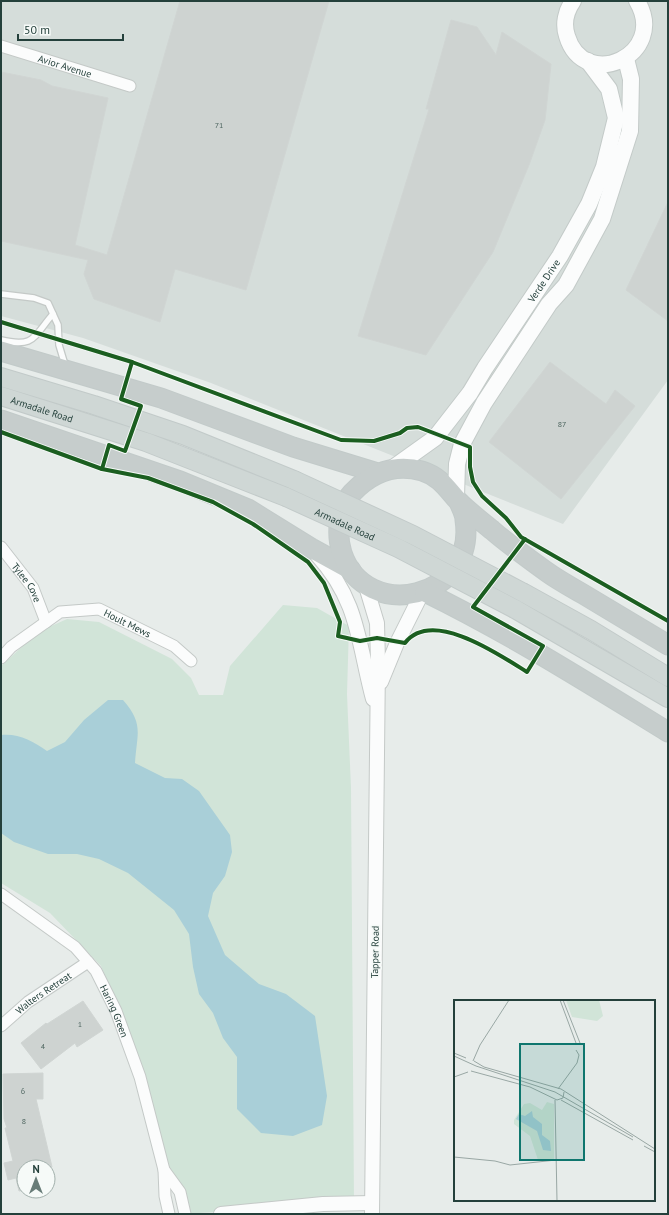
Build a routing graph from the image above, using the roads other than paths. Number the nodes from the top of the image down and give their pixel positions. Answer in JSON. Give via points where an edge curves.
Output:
{"nodes":[{"id":1,"x":573,"y":1,"type":"edge"},
{"id":2,"x":637,"y":1,"type":"edge"},
{"id":3,"x":1,"y":46,"type":"edge"},
{"id":4,"x":626,"y":59,"type":"junction"},
{"id":5,"x":588,"y":61,"type":"junction"},
{"id":6,"x":130,"y":86,"type":"dead end"},
{"id":7,"x":1,"y":294,"type":"edge"},
{"id":8,"x":53,"y":314,"type":"junction"},
{"id":9,"x":1,"y":340,"type":"edge"},
{"id":10,"x":1,"y":351,"type":"edge"},
{"id":11,"x":67,"y":370,"type":"junction"},
{"id":12,"x":1,"y":377,"type":"edge"},
{"id":13,"x":1,"y":396,"type":"edge"},
{"id":14,"x":1,"y":420,"type":"edge"},
{"id":15,"x":386,"y":471,"type":"junction"},
{"id":16,"x":458,"y":499,"type":"junction"},
{"id":17,"x":1,"y":547,"type":"edge"},
{"id":18,"x":311,"y":548,"type":"junction"},
{"id":19,"x":351,"y":570,"type":"junction"},
{"id":20,"x":365,"y":584,"type":"junction"},
{"id":21,"x":423,"y":592,"type":"junction"},
{"id":22,"x":46,"y":622,"type":"junction"},
{"id":23,"x":668,"y":645,"type":"edge"},
{"id":24,"x":1,"y":658,"type":"edge"},
{"id":25,"x":191,"y":661,"type":"dead end"},
{"id":26,"x":668,"y":677,"type":"edge"},
{"id":27,"x":378,"y":689,"type":"junction"},
{"id":28,"x":668,"y":698,"type":"edge"},
{"id":29,"x":377,"y":715,"type":"junction"},
{"id":30,"x":668,"y":732,"type":"edge"},
{"id":31,"x":1,"y":894,"type":"edge"},
{"id":32,"x":88,"y":962,"type":"junction"},
{"id":33,"x":1,"y":1026,"type":"edge"},
{"id":34,"x":164,"y":1170,"type":"junction"},
{"id":35,"x":372,"y":1208,"type":"edge"},
{"id":36,"x":268,"y":1211,"type":"edge"},
{"id":37,"x":169,"y":1214,"type":"edge"},
{"id":38,"x":185,"y":1214,"type":"edge"},
{"id":39,"x":221,"y":1214,"type":"edge"}],
"edges":[{"from":1,"to":5,"type":"main road","name":"Verde Drive","via":[[566,16],[565,30],[569,43],[577,54]]},
{"from":2,"to":4,"type":"main road","via":[[645,23],[644,35],[638,47]]},
{"from":3,"to":6,"type":"street","name":"Avior Avenue"},
{"from":4,"to":5,"type":"main road","via":[[614,64],[601,65]]},
{"from":4,"to":16,"type":"main road","name":"Verde Drive","via":[[631,79],[630,130],[602,219],[566,285],[549,304],[484,403],[462,444],[456,464]]},
{"from":5,"to":15,"type":"main road","name":"Verde Drive","via":[[609,89],[616,118],[604,167],[589,204],[560,256],[470,393],[435,438]]},
{"from":7,"to":8,"type":"lane","via":[[48,302]]},
{"from":8,"to":9,"type":"lane","via":[[35,338],[19,344]]},
{"from":8,"to":11,"type":"lane","via":[[58,325],[59,345]]},
{"from":10,"to":11,"type":"highway"},
{"from":11,"to":15,"type":"highway","via":[[220,418],[292,447]]},
{"from":12,"to":26,"type":"main road","name":"Armadale Road","bridge":true,"via":[[183,435],[294,480],[413,535],[591,630]]},
{"from":13,"to":28,"type":"main road","name":"Armadale Road","bridge":true,"via":[[146,442],[286,497],[398,548],[515,609]]},
{"from":14,"to":18,"type":"highway","via":[[158,473],[235,503]]},
{"from":15,"to":16,"type":"highway","via":[[409,468],[424,472],[438,478]]},
{"from":15,"to":19,"type":"highway","via":[[361,483],[349,497],[341,515],[338,534],[342,553]]},
{"from":16,"to":21,"type":"highway","via":[[466,531],[462,556],[452,572],[439,584]]},
{"from":16,"to":23,"type":"highway","via":[[493,532],[548,573]]},
{"from":17,"to":22,"type":"street","name":"Tylee Cove","via":[[33,588]]},
{"from":18,"to":19,"type":"highway"},
{"from":18,"to":29,"type":"street","via":[[332,572],[347,596],[358,631]]},
{"from":19,"to":20,"type":"highway"},
{"from":20,"to":21,"type":"highway","via":[[383,592],[402,596]]},
{"from":20,"to":27,"type":"street","name":"Tapper Road","via":[[377,623]]},
{"from":21,"to":27,"type":"street","name":"Tapper Road","via":[[397,643]]},
{"from":21,"to":30,"type":"highway","via":[[481,619],[539,652]]},
{"from":22,"to":24,"type":"street","name":"Hoult Mews"},
{"from":22,"to":25,"type":"street","name":"Hoult Mews","via":[[60,612],[99,609],[174,646]]},
{"from":27,"to":29,"type":"street","name":"Tapper Road"},
{"from":29,"to":35,"type":"street","name":"Tapper Road"},
{"from":31,"to":32,"type":"street","name":"Haring Green","via":[[75,947]]},
{"from":32,"to":33,"type":"street","name":"Walters Retreat","via":[[28,1002]]},
{"from":32,"to":34,"type":"street","name":"Haring Green","via":[[96,971],[116,1011],[140,1077]]},
{"from":34,"to":37,"type":"street","name":"Haring Green"},
{"from":34,"to":38,"type":"street","name":"Haring Green","via":[[180,1192]]},
{"from":35,"to":36,"type":"street","via":[[323,1204]]},
{"from":36,"to":39,"type":"street"}]}
